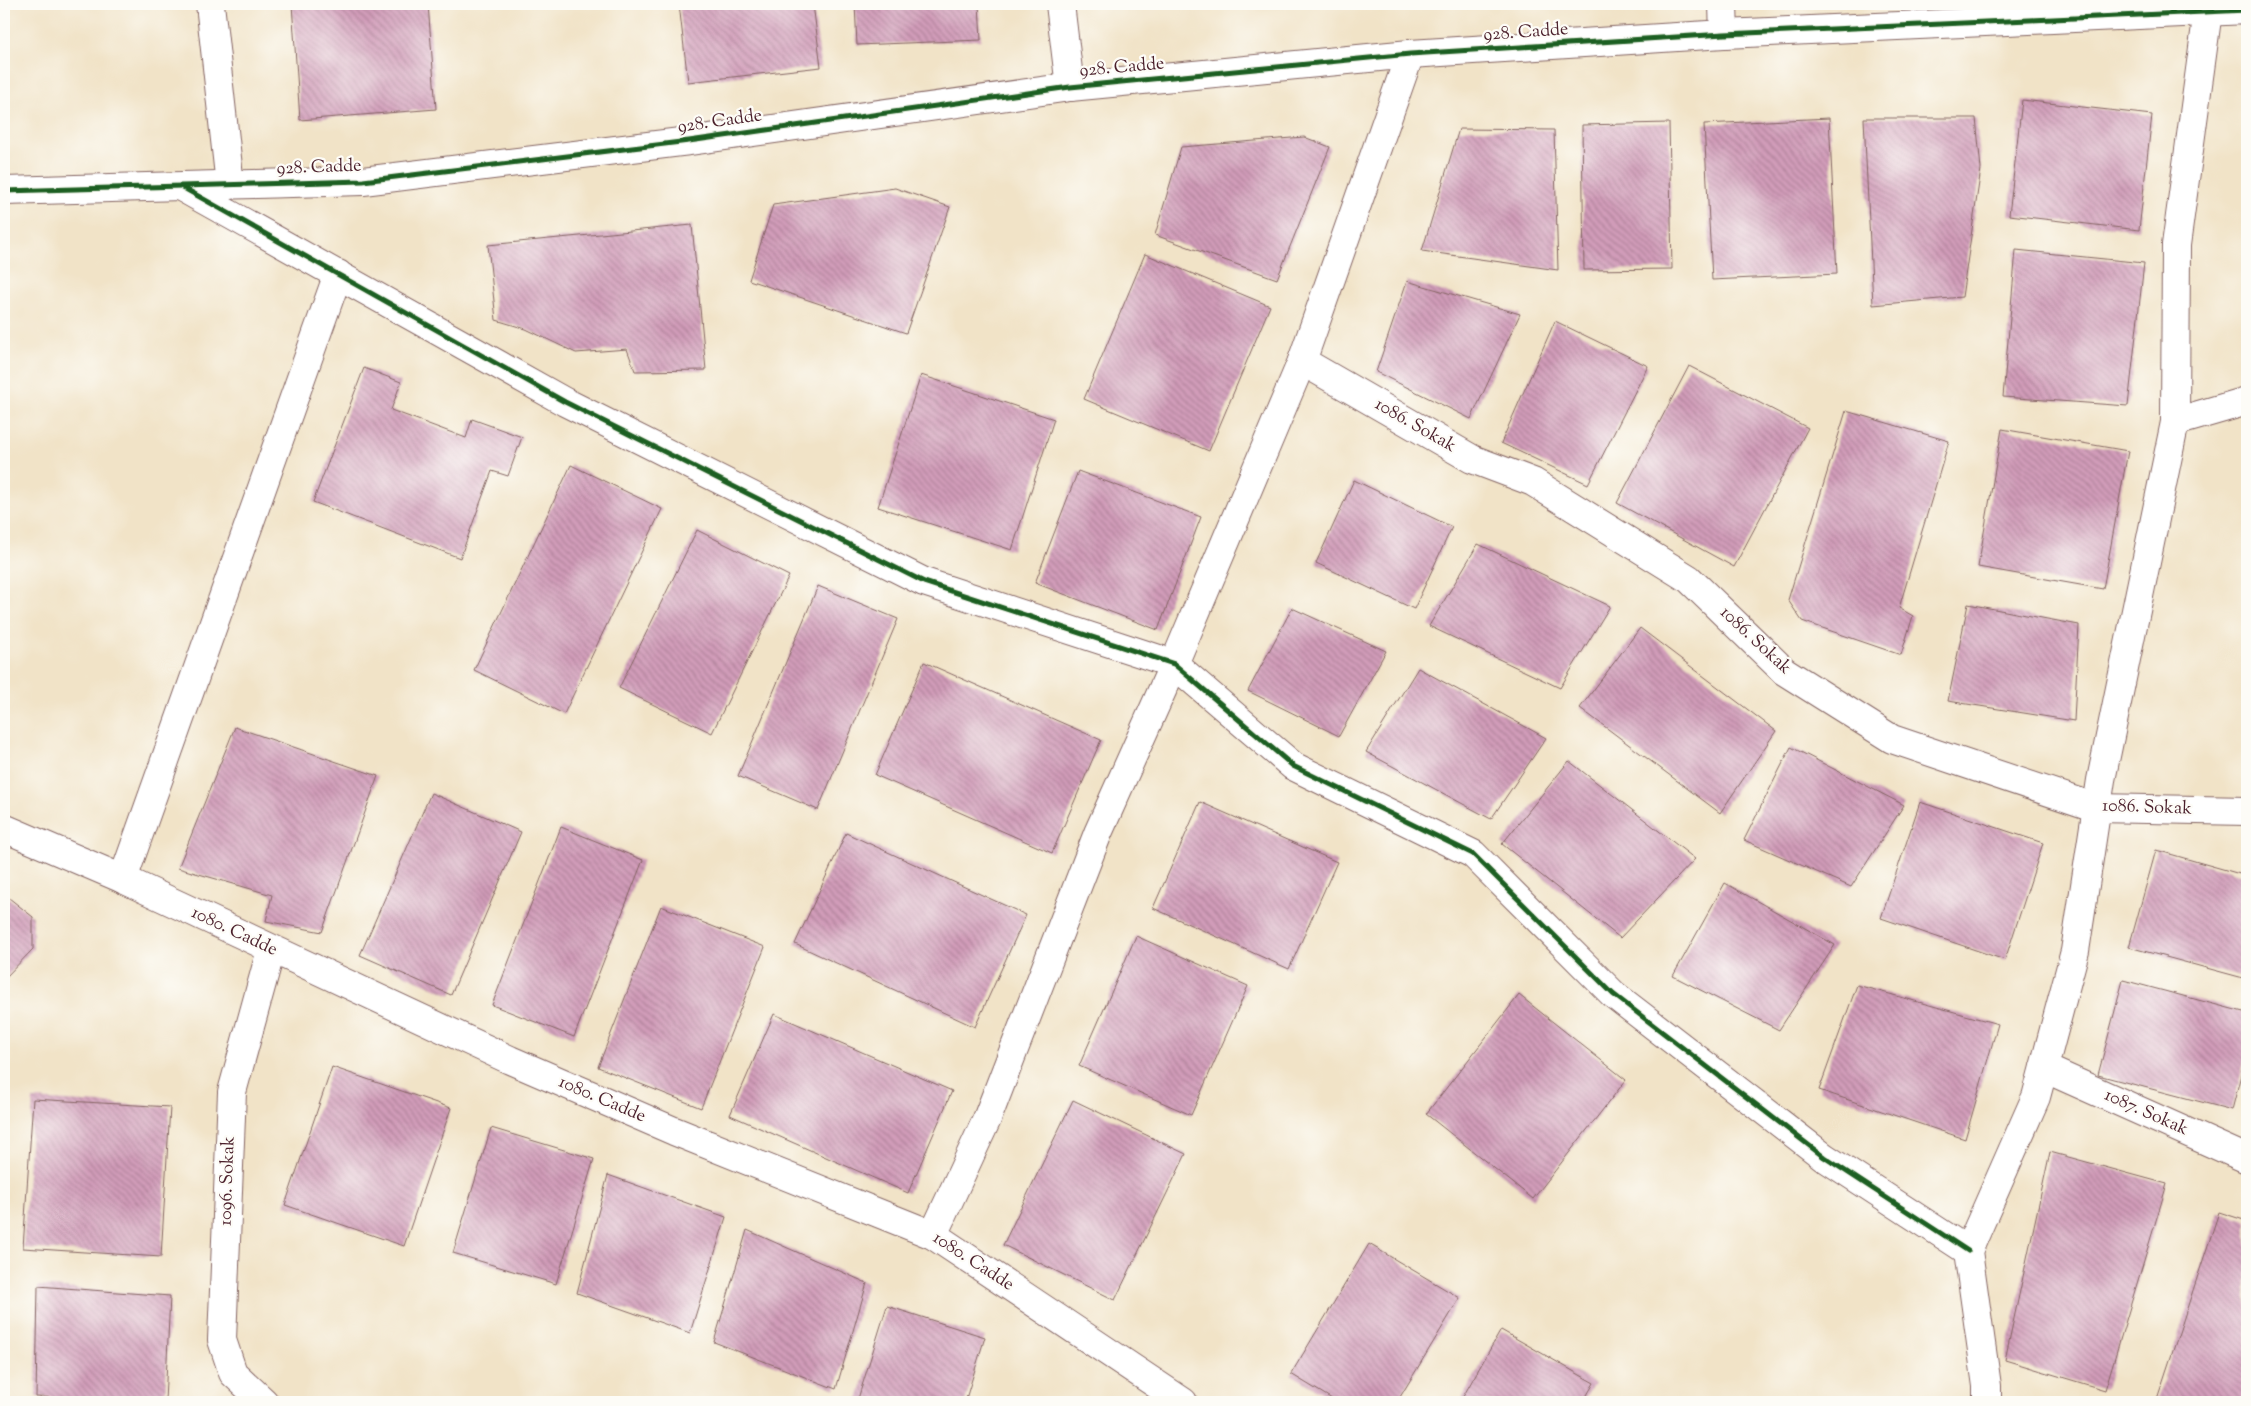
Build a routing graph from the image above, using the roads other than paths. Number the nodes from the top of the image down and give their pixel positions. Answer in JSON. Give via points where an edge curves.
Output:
{"nodes":[{"id":1,"x":210,"y":4,"type":"edge"},
{"id":2,"x":1060,"y":4,"type":"edge"},
{"id":3,"x":1723,"y":4,"type":"edge"},
{"id":4,"x":2208,"y":7,"type":"edge"},
{"id":5,"x":2247,"y":10,"type":"edge"},
{"id":6,"x":1724,"y":34,"type":"junction"},
{"id":7,"x":1410,"y":54,"type":"junction"},
{"id":8,"x":1070,"y":87,"type":"junction"},
{"id":9,"x":230,"y":185,"type":"junction"},
{"id":10,"x":181,"y":187,"type":"junction"},
{"id":11,"x":4,"y":191,"type":"edge"},
{"id":12,"x":338,"y":274,"type":"junction"},
{"id":13,"x":1302,"y":361,"type":"junction"},
{"id":14,"x":2247,"y":401,"type":"edge"},
{"id":15,"x":2175,"y":422,"type":"junction"},
{"id":16,"x":1174,"y":664,"type":"junction"},
{"id":17,"x":2097,"y":808,"type":"junction"},
{"id":18,"x":2247,"y":811,"type":"edge"},
{"id":19,"x":4,"y":828,"type":"edge"},
{"id":20,"x":123,"y":878,"type":"junction"},
{"id":21,"x":271,"y":950,"type":"junction"},
{"id":22,"x":2044,"y":1068,"type":"junction"},
{"id":23,"x":2247,"y":1159,"type":"edge"},
{"id":24,"x":933,"y":1235,"type":"junction"},
{"id":25,"x":1968,"y":1251,"type":"junction"},
{"id":26,"x":264,"y":1402,"type":"edge"},
{"id":27,"x":1183,"y":1402,"type":"edge"},
{"id":28,"x":1988,"y":1402,"type":"edge"}],
"edges":[{"from":1,"to":9,"type":"street"},
{"from":2,"to":8,"type":"street"},
{"from":3,"to":6,"type":"street"},
{"from":4,"to":5,"type":"street","name":"928. Cadde"},
{"from":4,"to":6,"type":"street","name":"928. Cadde"},
{"from":4,"to":15,"type":"street","via":[[2176,245]]},
{"from":6,"to":7,"type":"street","name":"928. Cadde"},
{"from":7,"to":8,"type":"street","name":"928. Cadde"},
{"from":7,"to":13,"type":"street"},
{"from":8,"to":9,"type":"street","name":"928. Cadde","via":[[689,141],[363,181]]},
{"from":9,"to":10,"type":"street","name":"928. Cadde"},
{"from":10,"to":11,"type":"street","name":"928. Cadde"},
{"from":10,"to":12,"type":"street"},
{"from":12,"to":16,"type":"street","via":[[565,402],[924,582]]},
{"from":12,"to":20,"type":"street"},
{"from":13,"to":16,"type":"street"},
{"from":13,"to":17,"type":"street","name":"1086. Sokak","via":[[1472,459],[1533,482],[1689,579],[1784,671],[1892,739]]},
{"from":14,"to":15,"type":"street"},
{"from":15,"to":17,"type":"street"},
{"from":16,"to":24,"type":"street","via":[[1098,833],[988,1119]]},
{"from":16,"to":25,"type":"street","via":[[1293,766],[1473,854],[1613,994],[1824,1157]]},
{"from":17,"to":18,"type":"street","name":"1086. Sokak"},
{"from":17,"to":22,"type":"street","via":[[2075,952]]},
{"from":19,"to":20,"type":"street","name":"1080. Cadde"},
{"from":20,"to":21,"type":"street","name":"1080. Cadde"},
{"from":21,"to":24,"type":"street","name":"1080. Cadde","via":[[674,1131]]},
{"from":21,"to":26,"type":"street","name":"1096. Sokak","via":[[232,1092],[222,1340],[233,1373]]},
{"from":22,"to":23,"type":"street","name":"1087. Sokak"},
{"from":22,"to":25,"type":"street","via":[[2036,1097]]},
{"from":24,"to":27,"type":"street","name":"1080. Cadde"},
{"from":25,"to":28,"type":"street"}]}
